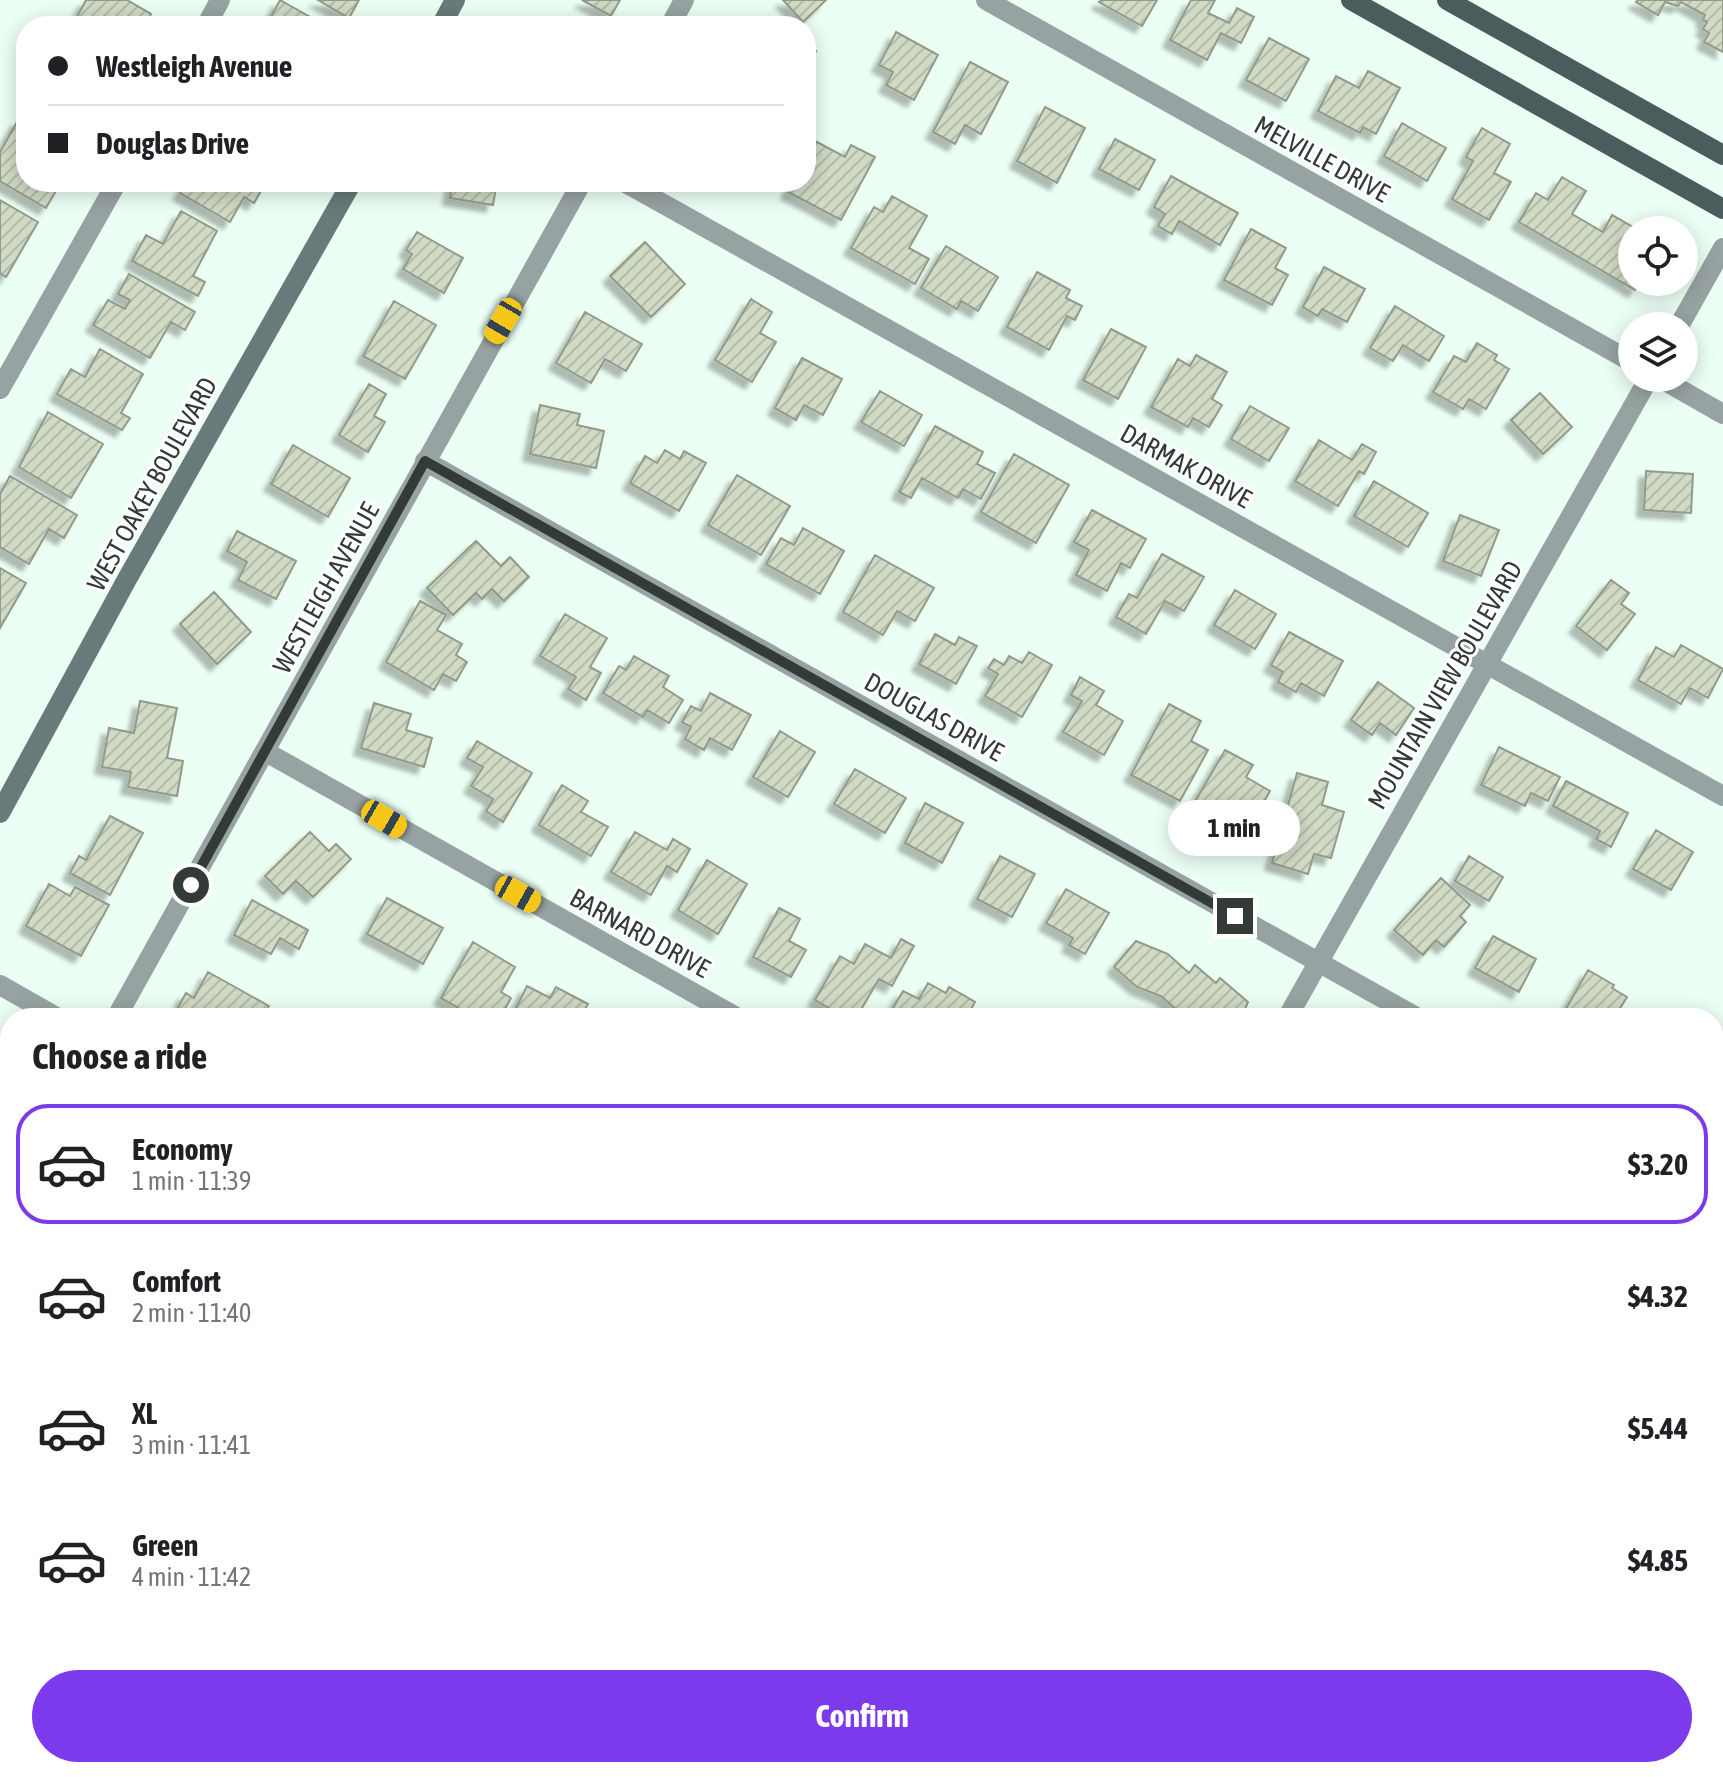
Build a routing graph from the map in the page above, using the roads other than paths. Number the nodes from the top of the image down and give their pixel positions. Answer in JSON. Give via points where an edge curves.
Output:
{"nodes":[{"id":1,"x":986,"y":0,"type":"edge"},
{"id":2,"x":1351,"y":0,"type":"edge"},
{"id":3,"x":1447,"y":0,"type":"edge"},
{"id":4,"x":1374,"y":6,"type":"edge"},
{"id":5,"x":1723,"y":155,"type":"edge"},
{"id":6,"x":111,"y":192,"type":"edge"},
{"id":7,"x":346,"y":192,"type":"edge"},
{"id":8,"x":576,"y":192,"type":"edge"},
{"id":9,"x":642,"y":192,"type":"edge"},
{"id":10,"x":1723,"y":209,"type":"edge"},
{"id":11,"x":1723,"y":248,"type":"edge"},
{"id":12,"x":1687,"y":312,"type":"edge"},
{"id":13,"x":1618,"y":354,"type":"edge"},
{"id":14,"x":0,"y":389,"type":"edge"},
{"id":15,"x":1641,"y":392,"type":"edge"},
{"id":16,"x":1684,"y":392,"type":"edge"},
{"id":17,"x":1723,"y":414,"type":"edge"},
{"id":18,"x":425,"y":461,"type":"junction"},
{"id":19,"x":1487,"y":664,"type":"junction"},
{"id":20,"x":266,"y":752,"type":"junction"},
{"id":21,"x":6,"y":787,"type":"edge"},
{"id":22,"x":1723,"y":796,"type":"edge"},
{"id":23,"x":0,"y":813,"type":"edge"},
{"id":24,"x":1318,"y":962,"type":"junction"},
{"id":25,"x":0,"y":985,"type":"edge"},
{"id":26,"x":40,"y":1008,"type":"edge"},
{"id":27,"x":122,"y":1008,"type":"edge"},
{"id":28,"x":720,"y":1008,"type":"edge"},
{"id":29,"x":1293,"y":1008,"type":"edge"},
{"id":30,"x":1400,"y":1008,"type":"edge"}],
"edges":[{"from":1,"to":13,"type":"street","name":"MELVILLE DRIVE"},
{"from":2,"to":4,"type":"main road"},
{"from":3,"to":5,"type":"main road"},
{"from":4,"to":10,"type":"main road"},
{"from":6,"to":14,"type":"street"},
{"from":7,"to":21,"type":"main road","name":"WEST OAKEY BOULEVARD"},
{"from":8,"to":18,"type":"street","name":"WESTLEIGH AVENUE"},
{"from":9,"to":19,"type":"street","name":"DARMAK DRIVE"},
{"from":11,"to":12,"type":"street"},
{"from":15,"to":19,"type":"street","name":"MOUNTAIN VIEW BOULEVARD"},
{"from":16,"to":17,"type":"street"},
{"from":18,"to":20,"type":"street","name":"WESTLEIGH AVENUE"},
{"from":18,"to":24,"type":"street","name":"DOUGLAS DRIVE"},
{"from":19,"to":22,"type":"street","name":"DARMAK DRIVE"},
{"from":19,"to":24,"type":"street","name":"MOUNTAIN VIEW BOULEVARD"},
{"from":20,"to":27,"type":"street","name":"WESTLEIGH AVENUE"},
{"from":20,"to":28,"type":"street","name":"BARNARD DRIVE"},
{"from":21,"to":23,"type":"main road","name":"WEST OAKEY BOULEVARD"},
{"from":24,"to":29,"type":"street","name":"MOUNTAIN VIEW BOULEVARD"},
{"from":24,"to":30,"type":"street","name":"DOUGLAS DRIVE"},
{"from":25,"to":26,"type":"street"}]}
